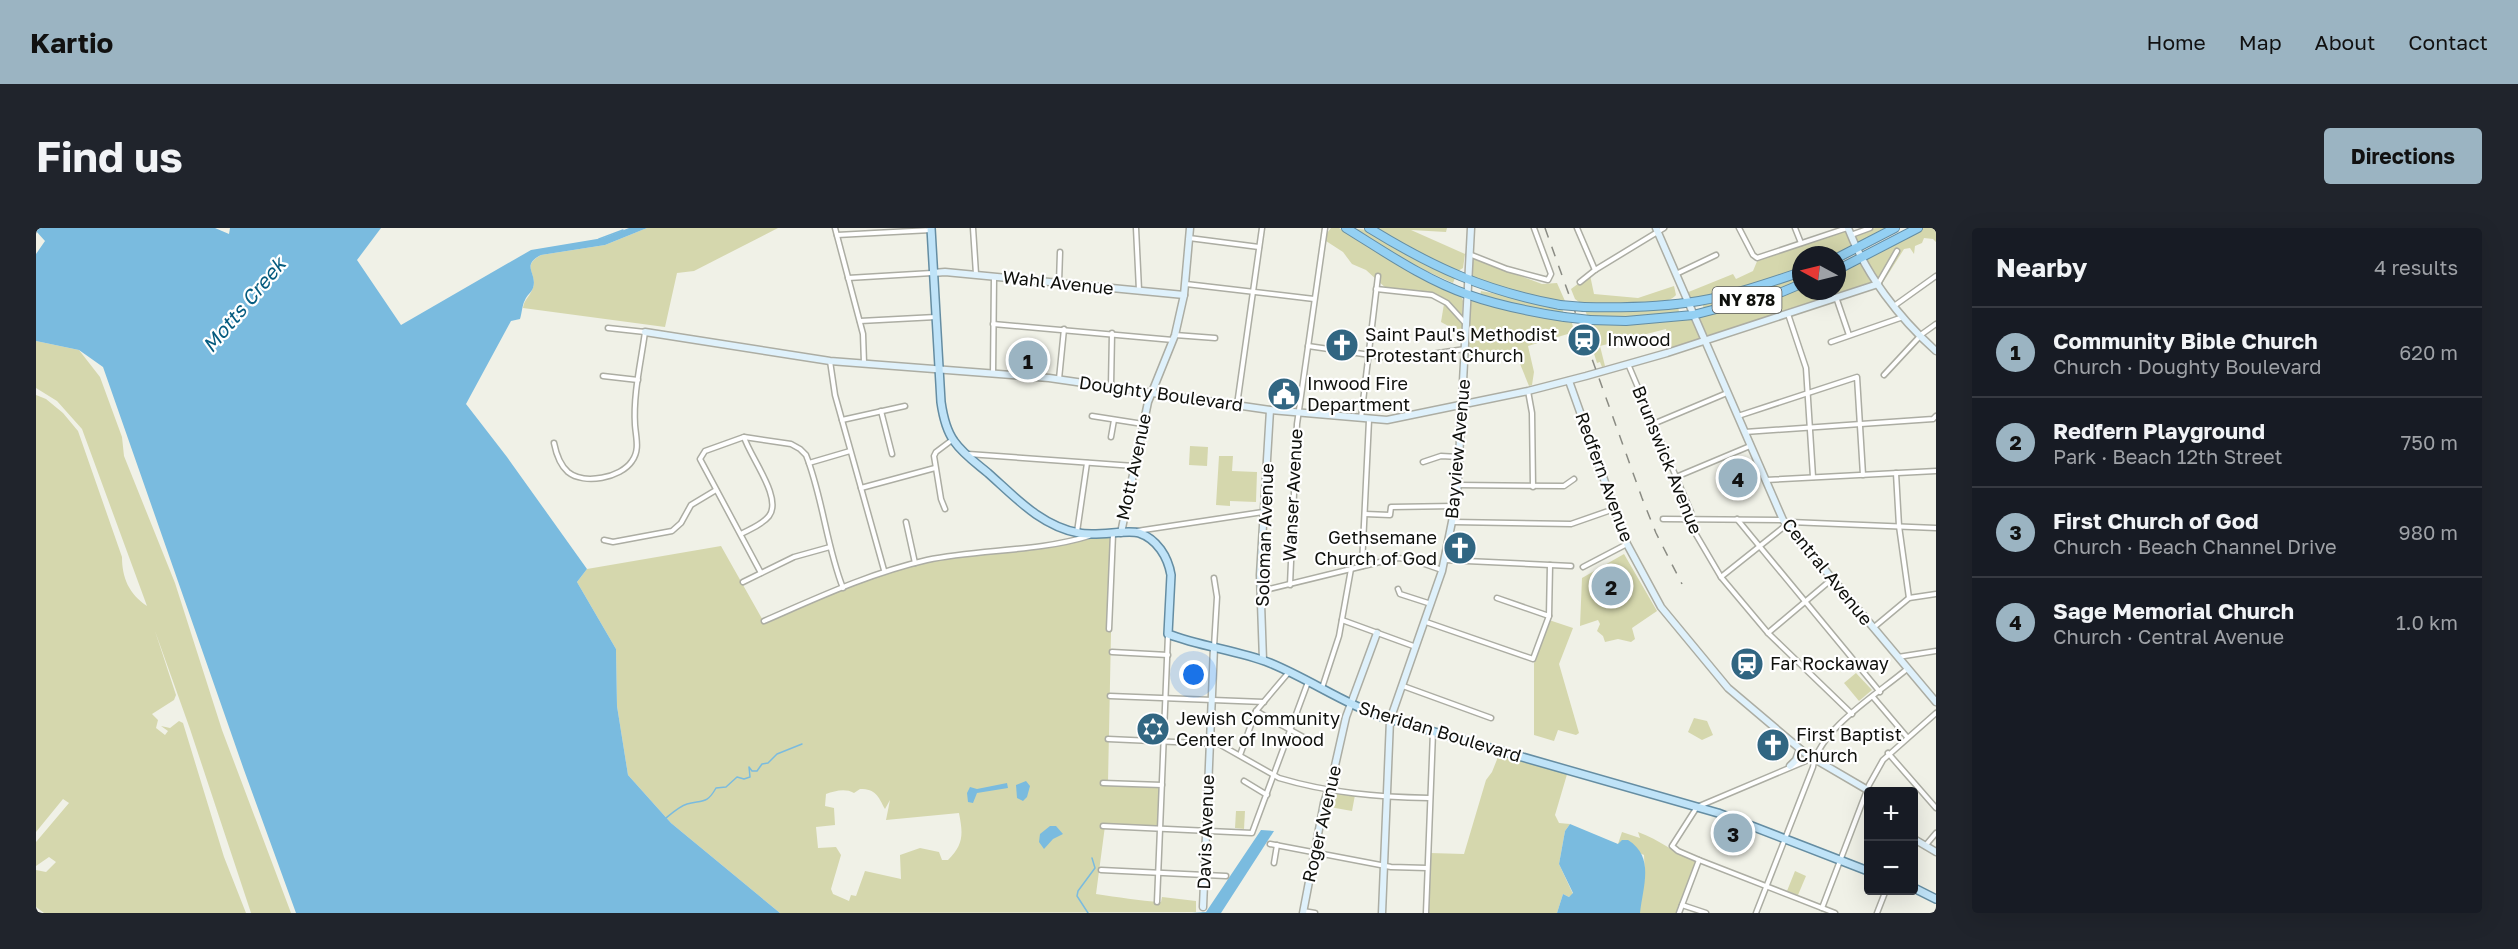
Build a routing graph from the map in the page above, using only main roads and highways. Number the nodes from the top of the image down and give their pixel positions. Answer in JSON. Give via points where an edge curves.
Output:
{"nodes":[{"id":1,"x":1346,"y":228,"type":"edge"},
{"id":2,"x":1369,"y":228,"type":"edge"},
{"id":3,"x":1895,"y":228,"type":"edge"},
{"id":4,"x":1918,"y":228,"type":"edge"},
{"id":5,"x":931,"y":229,"type":"edge"},
{"id":6,"x":1846,"y":254,"type":"edge"},
{"id":7,"x":1846,"y":266,"type":"edge"},
{"id":8,"x":1792,"y":275,"type":"edge"},
{"id":9,"x":1792,"y":288,"type":"edge"},
{"id":10,"x":1864,"y":869,"type":"edge"},
{"id":11,"x":1918,"y":890,"type":"edge"},
{"id":12,"x":1936,"y":899,"type":"edge"}],
"edges":[{"from":1,"to":9,"type":"highway","number":"NY 878","bridge":true,"via":[[1415,270],[1467,295],[1564,317],[1626,321],[1693,315]]},
{"from":2,"to":8,"type":"highway","number":"NY 878","bridge":true,"via":[[1467,281],[1522,298],[1584,307],[1688,302]]},
{"from":3,"to":6,"type":"highway"},
{"from":4,"to":7,"type":"highway"},
{"from":5,"to":10,"type":"main road","name":"Sheridan Boulevard","via":[[942,411],[953,440],[1023,506],[1060,528],[1092,535],[1140,533],[1155,543],[1169,565],[1168,634],[1263,660],[1350,705],[1390,720],[1697,807]]},
{"from":11,"to":12,"type":"main road"}]}
